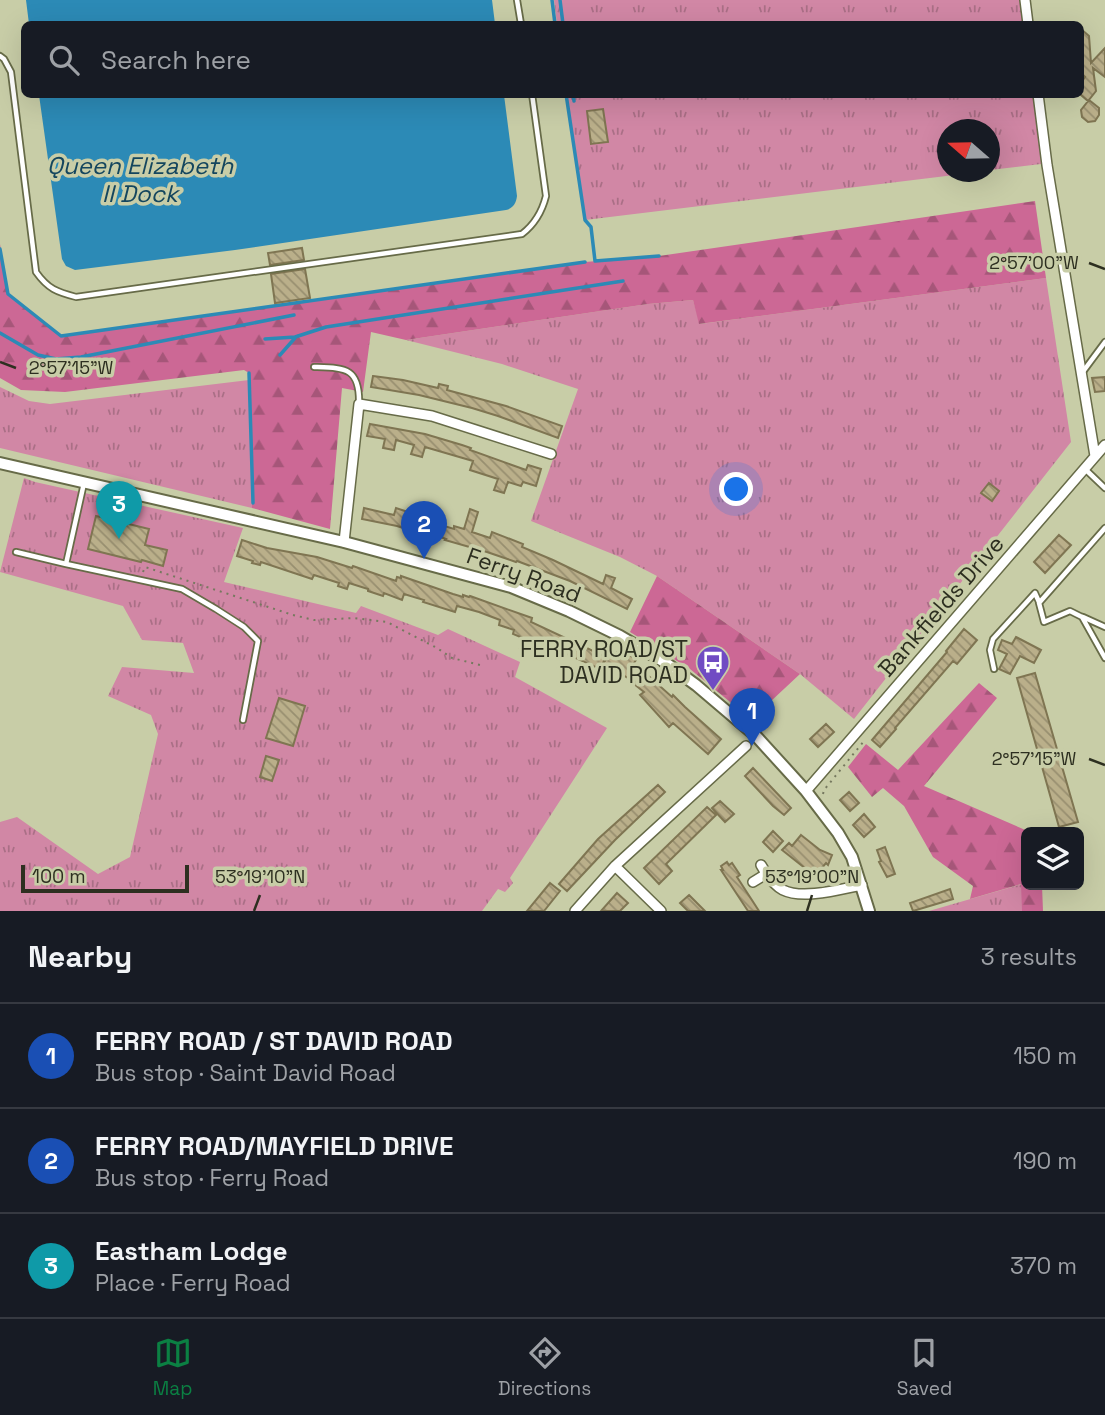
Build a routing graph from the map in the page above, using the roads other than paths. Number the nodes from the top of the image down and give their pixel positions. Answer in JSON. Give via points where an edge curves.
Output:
{"nodes":[{"id":1,"x":517,"y":0,"type":"edge"},
{"id":2,"x":1025,"y":0,"type":"edge"},
{"id":3,"x":520,"y":21,"type":"edge"},
{"id":4,"x":1028,"y":21,"type":"edge"},
{"id":5,"x":0,"y":56,"type":"edge"},
{"id":6,"x":533,"y":98,"type":"edge"},
{"id":7,"x":1039,"y":98,"type":"edge"},
{"id":8,"x":1105,"y":342,"type":"edge"},
{"id":9,"x":314,"y":367,"type":"dead end"},
{"id":10,"x":1081,"y":374,"type":"junction"},
{"id":11,"x":359,"y":404,"type":"junction"},
{"id":12,"x":1105,"y":445,"type":"edge"},
{"id":13,"x":551,"y":454,"type":"dead end"},
{"id":14,"x":1095,"y":456,"type":"junction"},
{"id":15,"x":0,"y":463,"type":"edge"},
{"id":16,"x":1084,"y":468,"type":"junction"},
{"id":17,"x":84,"y":482,"type":"junction"},
{"id":18,"x":1105,"y":488,"type":"edge"},
{"id":19,"x":1105,"y":528,"type":"edge"},
{"id":20,"x":344,"y":542,"type":"junction"},
{"id":21,"x":16,"y":552,"type":"dead end"},
{"id":22,"x":66,"y":564,"type":"junction"},
{"id":23,"x":1039,"y":603,"type":"junction"},
{"id":24,"x":1082,"y":617,"type":"junction"},
{"id":25,"x":1105,"y":627,"type":"edge"},
{"id":26,"x":1105,"y":658,"type":"edge"},
{"id":27,"x":994,"y":669,"type":"dead end"},
{"id":28,"x":243,"y":720,"type":"dead end"},
{"id":29,"x":746,"y":746,"type":"dead end"},
{"id":30,"x":806,"y":791,"type":"junction"},
{"id":31,"x":615,"y":866,"type":"junction"},
{"id":32,"x":753,"y":882,"type":"dead end"},
{"id":33,"x":862,"y":885,"type":"junction"},
{"id":34,"x":575,"y":911,"type":"edge"},
{"id":35,"x":661,"y":911,"type":"edge"},
{"id":36,"x":869,"y":911,"type":"edge"}],
"edges":[{"from":1,"to":3,"type":"lane"},
{"from":2,"to":4,"type":"street"},
{"from":5,"to":6,"type":"lane","via":[[11,72],[36,272],[45,285],[76,297],[522,234],[541,213],[546,197]]},
{"from":7,"to":10,"type":"street"},
{"from":8,"to":10,"type":"lane"},
{"from":9,"to":11,"type":"lane","via":[[353,374]]},
{"from":10,"to":14,"type":"street"},
{"from":11,"to":13,"type":"street","via":[[432,416]]},
{"from":11,"to":20,"type":"street"},
{"from":12,"to":14,"type":"street","name":"Bankfields Drive"},
{"from":14,"to":16,"type":"street","name":"Bankfields Drive"},
{"from":15,"to":17,"type":"street","name":"Ferry Road"},
{"from":16,"to":18,"type":"lane"},
{"from":16,"to":30,"type":"street","name":"Bankfields Drive"},
{"from":17,"to":20,"type":"street","name":"Ferry Road"},
{"from":17,"to":22,"type":"lane"},
{"from":19,"to":23,"type":"lane"},
{"from":20,"to":30,"type":"street","name":"Ferry Road","via":[[511,587],[628,640],[696,685],[756,736]]},
{"from":21,"to":22,"type":"lane"},
{"from":22,"to":28,"type":"lane","via":[[182,589],[244,627],[258,642]]},
{"from":23,"to":24,"type":"lane","via":[[1044,622],[1070,611]]},
{"from":23,"to":27,"type":"lane","via":[[1035,593],[993,639]]},
{"from":24,"to":25,"type":"lane"},
{"from":24,"to":26,"type":"lane"},
{"from":29,"to":31,"type":"street"},
{"from":30,"to":33,"type":"street","name":"Ferry Road","via":[[838,833]]},
{"from":31,"to":34,"type":"street"},
{"from":31,"to":35,"type":"street"},
{"from":32,"to":33,"type":"street","via":[[764,869],[782,890],[801,894]]},
{"from":33,"to":36,"type":"street","name":"Ferry Road"}]}
